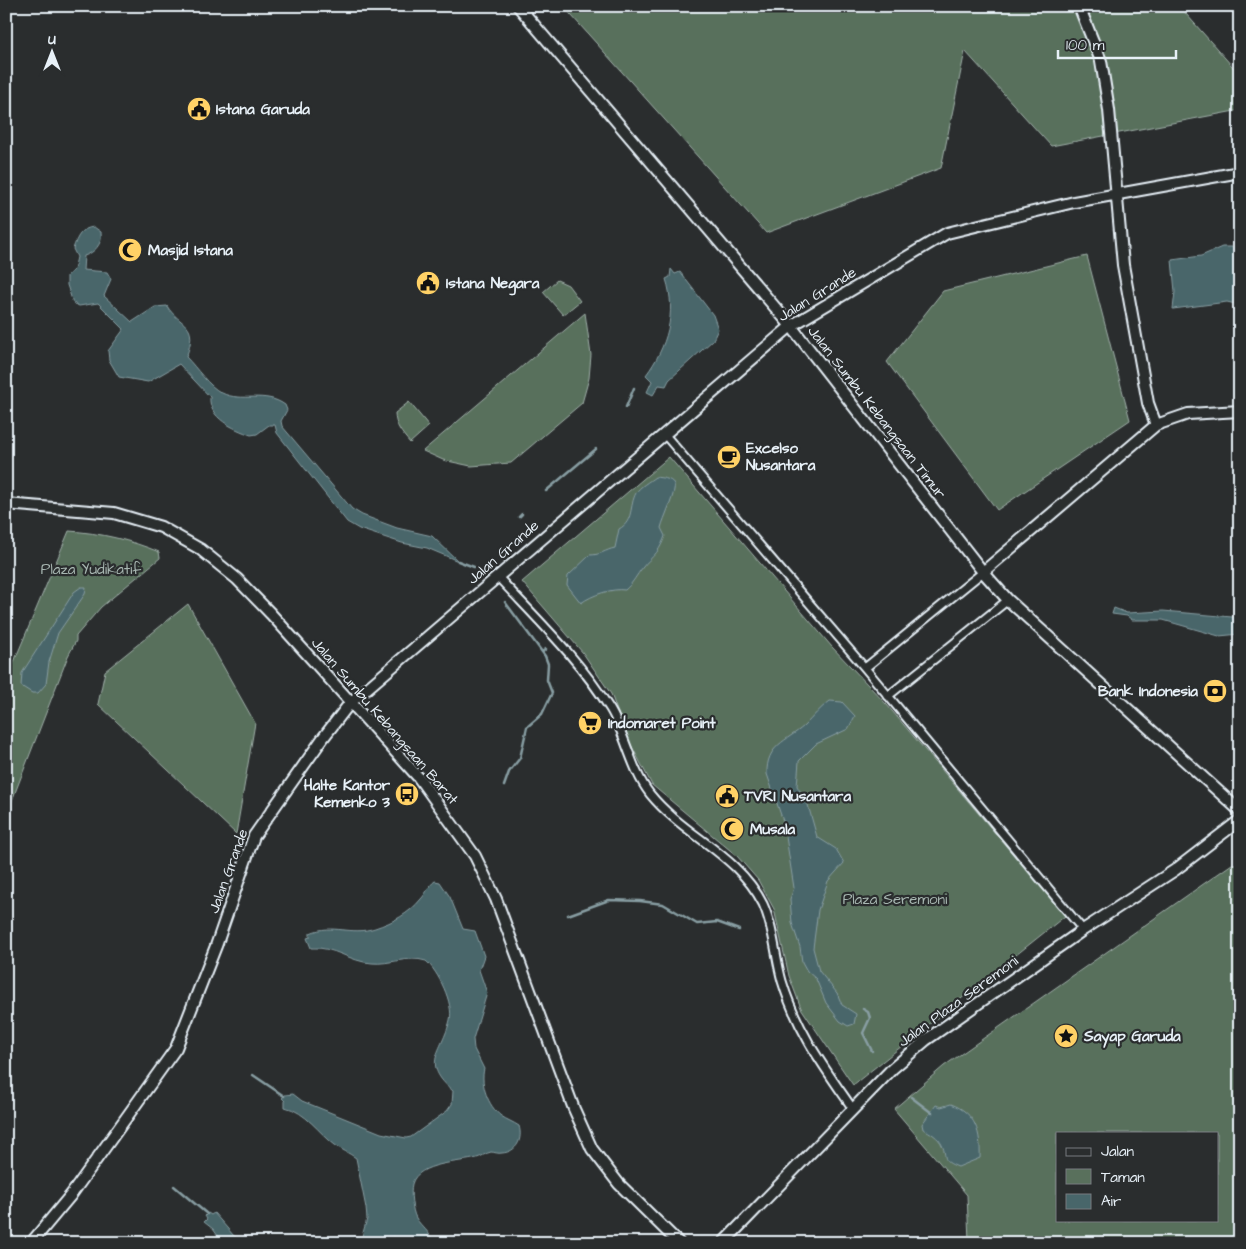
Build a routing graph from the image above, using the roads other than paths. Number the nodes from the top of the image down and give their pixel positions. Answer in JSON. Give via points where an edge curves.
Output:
{"nodes":[{"id":1,"x":518,"y":6,"type":"edge"},
{"id":2,"x":1078,"y":6,"type":"edge"},
{"id":3,"x":1240,"y":172,"type":"edge"},
{"id":4,"x":1116,"y":195,"type":"junction"},
{"id":5,"x":791,"y":326,"type":"junction"},
{"id":6,"x":1240,"y":411,"type":"edge"},
{"id":7,"x":1156,"y":425,"type":"junction"},
{"id":8,"x":665,"y":435,"type":"junction"},
{"id":9,"x":6,"y":504,"type":"edge"},
{"id":10,"x":983,"y":572,"type":"junction"},
{"id":11,"x":498,"y":577,"type":"junction"},
{"id":12,"x":1008,"y":600,"type":"junction"},
{"id":13,"x":865,"y":668,"type":"junction"},
{"id":14,"x":888,"y":696,"type":"junction"},
{"id":15,"x":350,"y":703,"type":"junction"},
{"id":16,"x":1240,"y":811,"type":"edge"},
{"id":17,"x":1240,"y":820,"type":"edge"},
{"id":18,"x":1083,"y":930,"type":"junction"},
{"id":19,"x":853,"y":1109,"type":"junction"},
{"id":20,"x":31,"y":1243,"type":"edge"},
{"id":21,"x":679,"y":1243,"type":"edge"},
{"id":22,"x":723,"y":1243,"type":"edge"}],
"edges":[{"from":1,"to":5,"type":"street","name":"Jalan Sumbu Kebangsaan Timur"},
{"from":2,"to":4,"type":"street","via":[[1100,61],[1109,110]]},
{"from":3,"to":4,"type":"street","name":"Jalan Grande"},
{"from":4,"to":5,"type":"street","name":"Jalan Grande","via":[[947,233]]},
{"from":4,"to":7,"type":"street","via":[[1123,266],[1148,403]]},
{"from":5,"to":8,"type":"street","name":"Jalan Grande"},
{"from":5,"to":10,"type":"street","name":"Jalan Sumbu Kebangsaan Timur"},
{"from":6,"to":7,"type":"street","via":[[1188,414]]},
{"from":7,"to":10,"type":"street"},
{"from":8,"to":11,"type":"street","name":"Jalan Grande"},
{"from":8,"to":13,"type":"street"},
{"from":9,"to":15,"type":"street","name":"Jalan Sumbu Kebangsaan Barat","via":[[114,513],[160,527],[200,548],[244,586]]},
{"from":10,"to":12,"type":"street","name":"Jalan Sumbu Kebangsaan Timur"},
{"from":10,"to":13,"type":"street"},
{"from":11,"to":15,"type":"street","name":"Jalan Grande"},
{"from":11,"to":19,"type":"street","via":[[600,693],[622,730],[650,794],[686,828],[735,865],[752,886],[770,926],[793,1013],[807,1042]]},
{"from":12,"to":14,"type":"street"},
{"from":12,"to":16,"type":"street","name":"Jalan Sumbu Kebangsaan Timur"},
{"from":13,"to":14,"type":"street"},
{"from":14,"to":18,"type":"street"},
{"from":15,"to":20,"type":"street","name":"Jalan Grande","via":[[254,836],[176,1048],[71,1195]]},
{"from":15,"to":21,"type":"street","name":"Jalan Sumbu Kebangsaan Barat","via":[[419,778],[475,856],[496,899],[574,1109],[592,1148],[619,1184]]},
{"from":17,"to":18,"type":"street","name":"Jalan Plaza Seremoni","via":[[1175,870]]},
{"from":18,"to":19,"type":"street","name":"Jalan Plaza Seremoni","via":[[926,1040]]},
{"from":19,"to":22,"type":"street","name":"Jalan Plaza Seremoni"}]}
